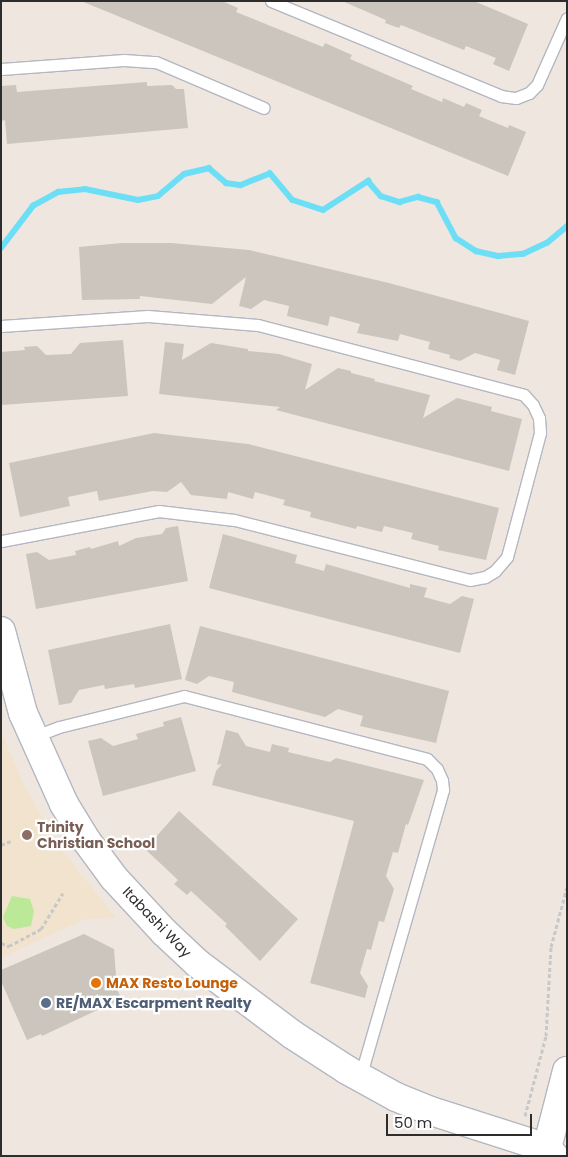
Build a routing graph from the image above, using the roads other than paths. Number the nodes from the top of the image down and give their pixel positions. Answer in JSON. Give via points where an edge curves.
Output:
{"nodes":[{"id":1,"x":271,"y":1,"type":"edge"},
{"id":2,"x":567,"y":18,"type":"edge"},
{"id":3,"x":1,"y":69,"type":"edge"},
{"id":4,"x":264,"y":108,"type":"dead end"},
{"id":5,"x":1,"y":326,"type":"edge"},
{"id":6,"x":1,"y":541,"type":"edge"},
{"id":7,"x":1,"y":630,"type":"edge"},
{"id":8,"x":32,"y":737,"type":"junction"},
{"id":9,"x":567,"y":1072,"type":"edge"},
{"id":10,"x":360,"y":1077,"type":"junction"},
{"id":11,"x":553,"y":1150,"type":"edge"}],
"edges":[{"from":1,"to":2,"type":"lane","via":[[501,96],[516,98],[529,93],[537,85]]},
{"from":3,"to":4,"type":"lane","via":[[124,60],[156,62]]},
{"from":5,"to":6,"type":"lane","via":[[148,316],[258,325],[524,394],[539,418],[540,433],[507,557],[495,571],[470,580],[234,520],[159,511]]},
{"from":7,"to":8,"type":"street","name":"Itabashi Way"},
{"from":8,"to":10,"type":"street","name":"Itabashi Way","via":[[64,804],[86,840],[114,878],[164,932],[214,977],[293,1035]]},
{"from":8,"to":10,"type":"lane","via":[[59,727],[184,696],[427,759],[437,769],[443,790]]},
{"from":9,"to":11,"type":"street"},
{"from":10,"to":11,"type":"street","name":"Itabashi Way","via":[[414,1105]]}]}
